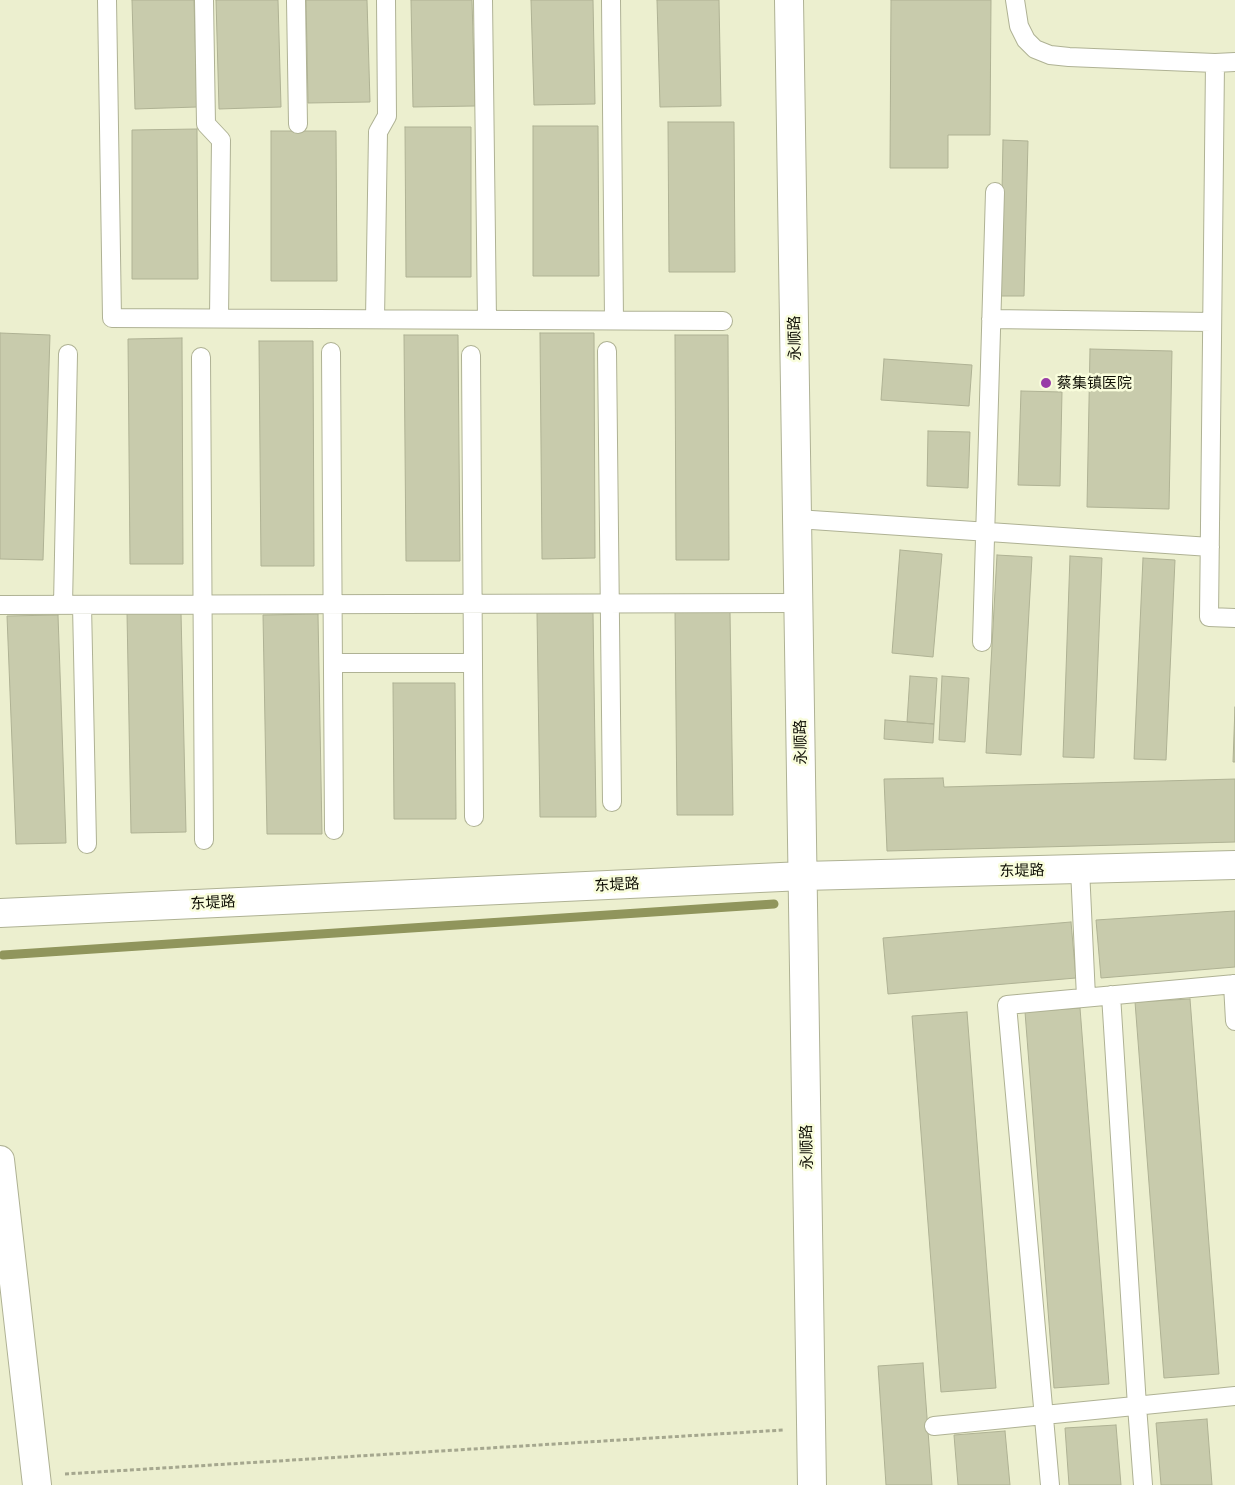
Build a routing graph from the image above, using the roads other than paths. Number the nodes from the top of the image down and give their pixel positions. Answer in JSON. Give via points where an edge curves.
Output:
{"nodes":[{"id":1,"x":107,"y":0,"type":"edge"},
{"id":2,"x":204,"y":0,"type":"edge"},
{"id":3,"x":296,"y":0,"type":"edge"},
{"id":4,"x":386,"y":0,"type":"edge"},
{"id":5,"x":483,"y":0,"type":"edge"},
{"id":6,"x":611,"y":0,"type":"edge"},
{"id":7,"x":789,"y":0,"type":"edge"},
{"id":8,"x":1015,"y":0,"type":"edge"},
{"id":9,"x":1235,"y":62,"type":"edge"},
{"id":10,"x":1215,"y":63,"type":"junction"},
{"id":11,"x":298,"y":124,"type":"dead end"},
{"id":12,"x":996,"y":192,"type":"dead end"},
{"id":13,"x":219,"y":318,"type":"junction"},
{"id":14,"x":991,"y":318,"type":"junction"},
{"id":15,"x":375,"y":319,"type":"junction"},
{"id":16,"x":487,"y":320,"type":"junction"},
{"id":17,"x":614,"y":320,"type":"junction"},
{"id":18,"x":723,"y":320,"type":"dead end"},
{"id":19,"x":1212,"y":322,"type":"junction"},
{"id":20,"x":607,"y":351,"type":"dead end"},
{"id":21,"x":331,"y":352,"type":"dead end"},
{"id":22,"x":68,"y":354,"type":"dead end"},
{"id":23,"x":471,"y":355,"type":"dead end"},
{"id":24,"x":202,"y":356,"type":"dead end"},
{"id":25,"x":798,"y":519,"type":"junction"},
{"id":26,"x":985,"y":532,"type":"junction"},
{"id":27,"x":1210,"y":547,"type":"junction"},
{"id":28,"x":799,"y":603,"type":"junction"},
{"id":29,"x":333,"y":604,"type":"junction"},
{"id":30,"x":473,"y":604,"type":"junction"},
{"id":31,"x":610,"y":604,"type":"junction"},
{"id":32,"x":0,"y":605,"type":"edge"},
{"id":33,"x":63,"y":605,"type":"junction"},
{"id":34,"x":82,"y":605,"type":"junction"},
{"id":35,"x":203,"y":605,"type":"junction"},
{"id":36,"x":1235,"y":618,"type":"edge"},
{"id":37,"x":982,"y":642,"type":"dead end"},
{"id":38,"x":333,"y":663,"type":"junction"},
{"id":39,"x":473,"y":663,"type":"junction"},
{"id":40,"x":612,"y":802,"type":"dead end"},
{"id":41,"x":474,"y":817,"type":"dead end"},
{"id":42,"x":334,"y":830,"type":"dead end"},
{"id":43,"x":204,"y":840,"type":"dead end"},
{"id":44,"x":87,"y":844,"type":"dead end"},
{"id":45,"x":1235,"y":865,"type":"edge"},
{"id":46,"x":1080,"y":869,"type":"junction"},
{"id":47,"x":803,"y":876,"type":"junction"},
{"id":48,"x":0,"y":913,"type":"edge"},
{"id":49,"x":1234,"y":984,"type":"edge"},
{"id":50,"x":1111,"y":995,"type":"junction"},
{"id":51,"x":1086,"y":997,"type":"junction"},
{"id":52,"x":1235,"y":1021,"type":"edge"},
{"id":53,"x":0,"y":1160,"type":"edge"},
{"id":54,"x":1235,"y":1396,"type":"edge"},
{"id":55,"x":1137,"y":1406,"type":"junction"},
{"id":56,"x":1044,"y":1415,"type":"junction"},
{"id":57,"x":934,"y":1426,"type":"dead end"},
{"id":58,"x":37,"y":1481,"type":"edge"},
{"id":59,"x":812,"y":1485,"type":"edge"},
{"id":60,"x":1050,"y":1485,"type":"edge"},
{"id":61,"x":1143,"y":1485,"type":"edge"}],
"edges":[{"from":1,"to":13,"type":"lane","via":[[112,318]]},
{"from":2,"to":13,"type":"lane","via":[[206,124],[221,140]]},
{"from":3,"to":11,"type":"lane"},
{"from":4,"to":15,"type":"lane","via":[[387,116],[378,132]]},
{"from":5,"to":16,"type":"lane"},
{"from":6,"to":17,"type":"lane"},
{"from":7,"to":25,"type":"street","name":"永顺路"},
{"from":8,"to":10,"type":"lane","via":[[1019,26],[1026,40],[1035,49],[1050,55]]},
{"from":9,"to":10,"type":"lane"},
{"from":10,"to":19,"type":"lane"},
{"from":12,"to":14,"type":"lane"},
{"from":13,"to":15,"type":"lane"},
{"from":14,"to":19,"type":"lane"},
{"from":14,"to":26,"type":"lane"},
{"from":15,"to":16,"type":"lane"},
{"from":16,"to":17,"type":"lane"},
{"from":17,"to":18,"type":"lane"},
{"from":19,"to":27,"type":"lane"},
{"from":20,"to":31,"type":"lane"},
{"from":21,"to":29,"type":"lane"},
{"from":22,"to":33,"type":"lane"},
{"from":23,"to":30,"type":"lane"},
{"from":24,"to":35,"type":"lane"},
{"from":25,"to":26,"type":"lane"},
{"from":25,"to":28,"type":"street","name":"永顺路"},
{"from":26,"to":27,"type":"lane"},
{"from":26,"to":37,"type":"lane"},
{"from":27,"to":36,"type":"lane","via":[[1209,617]]},
{"from":28,"to":31,"type":"lane"},
{"from":28,"to":47,"type":"street","name":"永顺路"},
{"from":29,"to":30,"type":"lane"},
{"from":29,"to":35,"type":"lane"},
{"from":29,"to":38,"type":"lane"},
{"from":30,"to":31,"type":"lane"},
{"from":30,"to":39,"type":"lane"},
{"from":31,"to":40,"type":"lane"},
{"from":32,"to":33,"type":"lane"},
{"from":33,"to":34,"type":"lane"},
{"from":34,"to":35,"type":"lane"},
{"from":34,"to":44,"type":"lane"},
{"from":35,"to":43,"type":"lane"},
{"from":38,"to":39,"type":"lane"},
{"from":38,"to":42,"type":"lane"},
{"from":39,"to":41,"type":"lane"},
{"from":45,"to":46,"type":"street","name":"东堤路"},
{"from":46,"to":47,"type":"street","name":"东堤路"},
{"from":46,"to":51,"type":"lane"},
{"from":47,"to":48,"type":"street","name":"东堤路"},
{"from":47,"to":59,"type":"street","name":"永顺路"},
{"from":49,"to":50,"type":"lane"},
{"from":49,"to":52,"type":"lane"},
{"from":50,"to":51,"type":"lane"},
{"from":50,"to":55,"type":"lane"},
{"from":51,"to":56,"type":"lane","via":[[1007,1005]]},
{"from":53,"to":58,"type":"street"},
{"from":54,"to":55,"type":"lane"},
{"from":55,"to":56,"type":"lane"},
{"from":55,"to":61,"type":"lane"},
{"from":56,"to":57,"type":"lane"},
{"from":56,"to":60,"type":"lane"}]}
